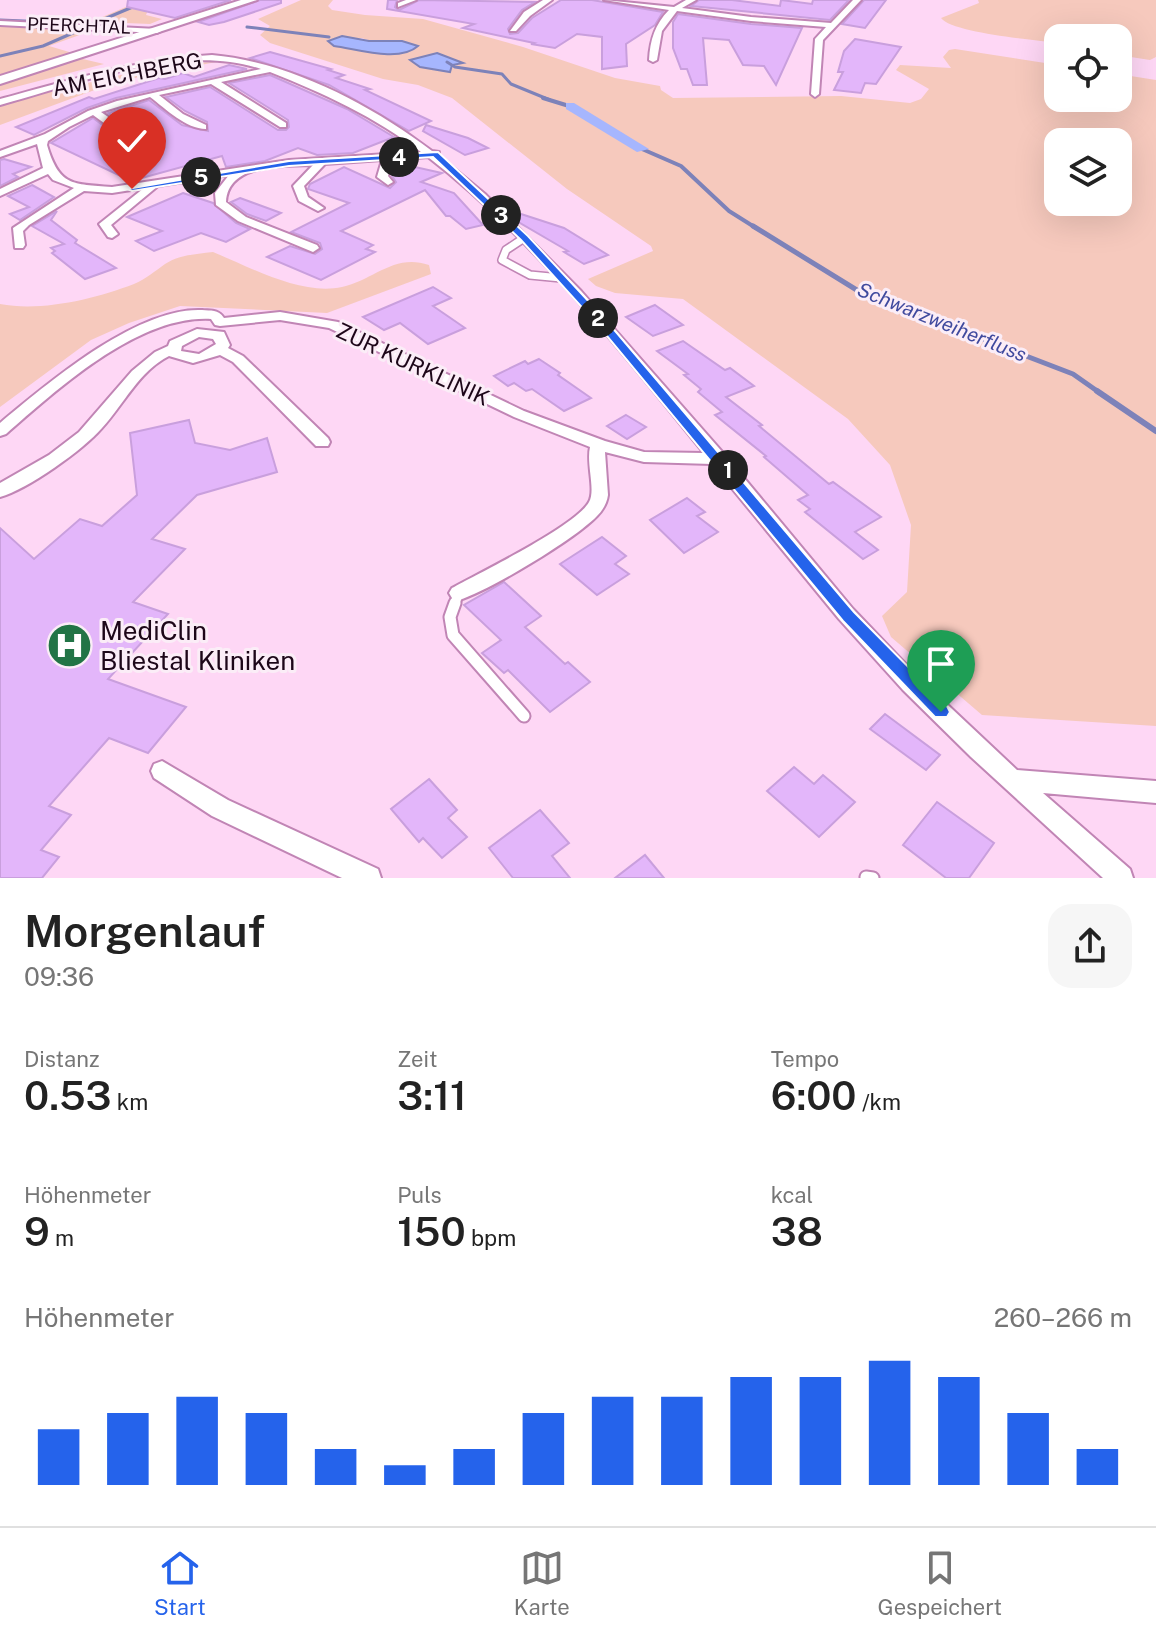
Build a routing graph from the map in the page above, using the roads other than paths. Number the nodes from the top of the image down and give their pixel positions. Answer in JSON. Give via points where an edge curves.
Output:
{"nodes":[{"id":1,"x":252,"y":0,"type":"edge"},
{"id":2,"x":412,"y":0,"type":"edge"},
{"id":3,"x":548,"y":0,"type":"edge"},
{"id":4,"x":608,"y":0,"type":"edge"},
{"id":5,"x":692,"y":0,"type":"edge"},
{"id":6,"x":857,"y":0,"type":"edge"},
{"id":7,"x":637,"y":2,"type":"edge"},
{"id":8,"x":401,"y":5,"type":"dead end"},
{"id":9,"x":673,"y":9,"type":"junction"},
{"id":10,"x":0,"y":23,"type":"edge"},
{"id":11,"x":830,"y":25,"type":"junction"},
{"id":12,"x":513,"y":29,"type":"dead end"},
{"id":13,"x":157,"y":31,"type":"junction"},
{"id":14,"x":653,"y":60,"type":"dead end"},
{"id":15,"x":269,"y":70,"type":"junction"},
{"id":16,"x":0,"y":80,"type":"edge"},
{"id":17,"x":214,"y":82,"type":"junction"},
{"id":18,"x":815,"y":94,"type":"dead end"},
{"id":19,"x":153,"y":95,"type":"junction"},
{"id":20,"x":0,"y":102,"type":"edge"},
{"id":21,"x":95,"y":112,"type":"junction"},
{"id":22,"x":283,"y":125,"type":"dead end"},
{"id":23,"x":203,"y":127,"type":"dead end"},
{"id":24,"x":47,"y":137,"type":"junction"},
{"id":25,"x":137,"y":142,"type":"dead end"},
{"id":26,"x":0,"y":154,"type":"edge"},
{"id":27,"x":435,"y":154,"type":"junction"},
{"id":28,"x":388,"y":158,"type":"junction"},
{"id":29,"x":322,"y":161,"type":"junction"},
{"id":30,"x":49,"y":169,"type":"junction"},
{"id":31,"x":241,"y":170,"type":"junction"},
{"id":32,"x":388,"y":182,"type":"dead end"},
{"id":33,"x":154,"y":186,"type":"junction"},
{"id":34,"x":82,"y":188,"type":"junction"},
{"id":35,"x":0,"y":193,"type":"edge"},
{"id":36,"x":318,"y":208,"type":"dead end"},
{"id":37,"x":112,"y":234,"type":"dead end"},
{"id":38,"x":524,"y":238,"type":"junction"},
{"id":39,"x":19,"y":245,"type":"dead end"},
{"id":40,"x":313,"y":248,"type":"dead end"},
{"id":41,"x":561,"y":278,"type":"junction"},
{"id":42,"x":217,"y":328,"type":"junction"},
{"id":43,"x":173,"y":349,"type":"junction"},
{"id":44,"x":220,"y":349,"type":"junction"},
{"id":45,"x":0,"y":431,"type":"edge"},
{"id":46,"x":322,"y":442,"type":"dead end"},
{"id":47,"x":599,"y":445,"type":"junction"},
{"id":48,"x":719,"y":459,"type":"junction"},
{"id":49,"x":0,"y":491,"type":"edge"},
{"id":50,"x":459,"y":593,"type":"joint"},
{"id":51,"x":524,"y":716,"type":"dead end"},
{"id":52,"x":162,"y":771,"type":"dead end"},
{"id":53,"x":1012,"y":780,"type":"junction"},
{"id":54,"x":1156,"y":792,"type":"edge"},
{"id":55,"x":369,"y":878,"type":"edge"},
{"id":56,"x":1121,"y":878,"type":"edge"}],
"edges":[{"from":1,"to":13,"type":"main road"},
{"from":2,"to":8,"type":"street"},
{"from":3,"to":12,"type":"street"},
{"from":4,"to":7,"type":"street"},
{"from":5,"to":9,"type":"street"},
{"from":6,"to":11,"type":"street"},
{"from":7,"to":9,"type":"street"},
{"from":9,"to":11,"type":"street"},
{"from":9,"to":14,"type":"street","via":[[654,38]]},
{"from":10,"to":13,"type":"street","name":"PFERCHTAL"},
{"from":11,"to":18,"type":"street","via":[[817,45]]},
{"from":13,"to":16,"type":"main road"},
{"from":15,"to":17,"type":"street"},
{"from":15,"to":20,"type":"street","name":"AM EICHBERG","via":[[234,59],[198,58]]},
{"from":15,"to":27,"type":"street","name":"AM EICHBERG","via":[[358,106]]},
{"from":17,"to":19,"type":"street"},
{"from":17,"to":22,"type":"street"},
{"from":19,"to":21,"type":"street"},
{"from":19,"to":23,"type":"street"},
{"from":21,"to":24,"type":"street"},
{"from":21,"to":25,"type":"street"},
{"from":24,"to":26,"type":"street"},
{"from":24,"to":30,"type":"street","via":[[42,145]]},
{"from":27,"to":28,"type":"street"},
{"from":27,"to":38,"type":"street","name":"AM EICHBERG"},
{"from":28,"to":29,"type":"street"},
{"from":28,"to":32,"type":"street","via":[[382,177]]},
{"from":29,"to":31,"type":"street"},
{"from":29,"to":36,"type":"street","via":[[298,186],[303,199]]},
{"from":30,"to":34,"type":"street"},
{"from":30,"to":35,"type":"street"},
{"from":31,"to":33,"type":"street"},
{"from":31,"to":40,"type":"street","via":[[223,188],[220,203],[242,219]]},
{"from":33,"to":34,"type":"street"},
{"from":33,"to":37,"type":"street","via":[[105,224]]},
{"from":34,"to":39,"type":"street","via":[[17,230]]},
{"from":38,"to":41,"type":"street","name":"AM EICHBERG"},
{"from":38,"to":41,"type":"lane","via":[[506,250],[502,260],[525,275]]},
{"from":41,"to":48,"type":"street","name":"AM EICHBERG"},
{"from":42,"to":43,"type":"street","name":"ZUR KURKLINIK","via":[[188,335]]},
{"from":42,"to":44,"type":"street"},
{"from":42,"to":45,"type":"street","name":"ZUR KURKLINIK","via":[[215,315],[202,311],[135,333]]},
{"from":42,"to":47,"type":"street","name":"ZUR KURKLINIK","via":[[280,316],[333,325],[519,414]]},
{"from":43,"to":44,"type":"street","via":[[179,357],[195,359]]},
{"from":43,"to":49,"type":"street","name":"ZUR KURKLINIK","via":[[146,360],[115,406],[84,437]]},
{"from":44,"to":46,"type":"street","via":[[238,359]]},
{"from":47,"to":48,"type":"street","name":"ZUR KURKLINIK","via":[[644,457]]},
{"from":47,"to":50,"type":"street","via":[[594,460],[599,500],[592,511],[574,527]]},
{"from":48,"to":53,"type":"street","name":"AM EICHBERG","via":[[849,617]]},
{"from":50,"to":51,"type":"lane","via":[[450,617],[453,635]]},
{"from":52,"to":55,"type":"street","via":[[220,808]]},
{"from":53,"to":54,"type":"street"},
{"from":53,"to":56,"type":"street","name":"AM EICHBERG"}]}
